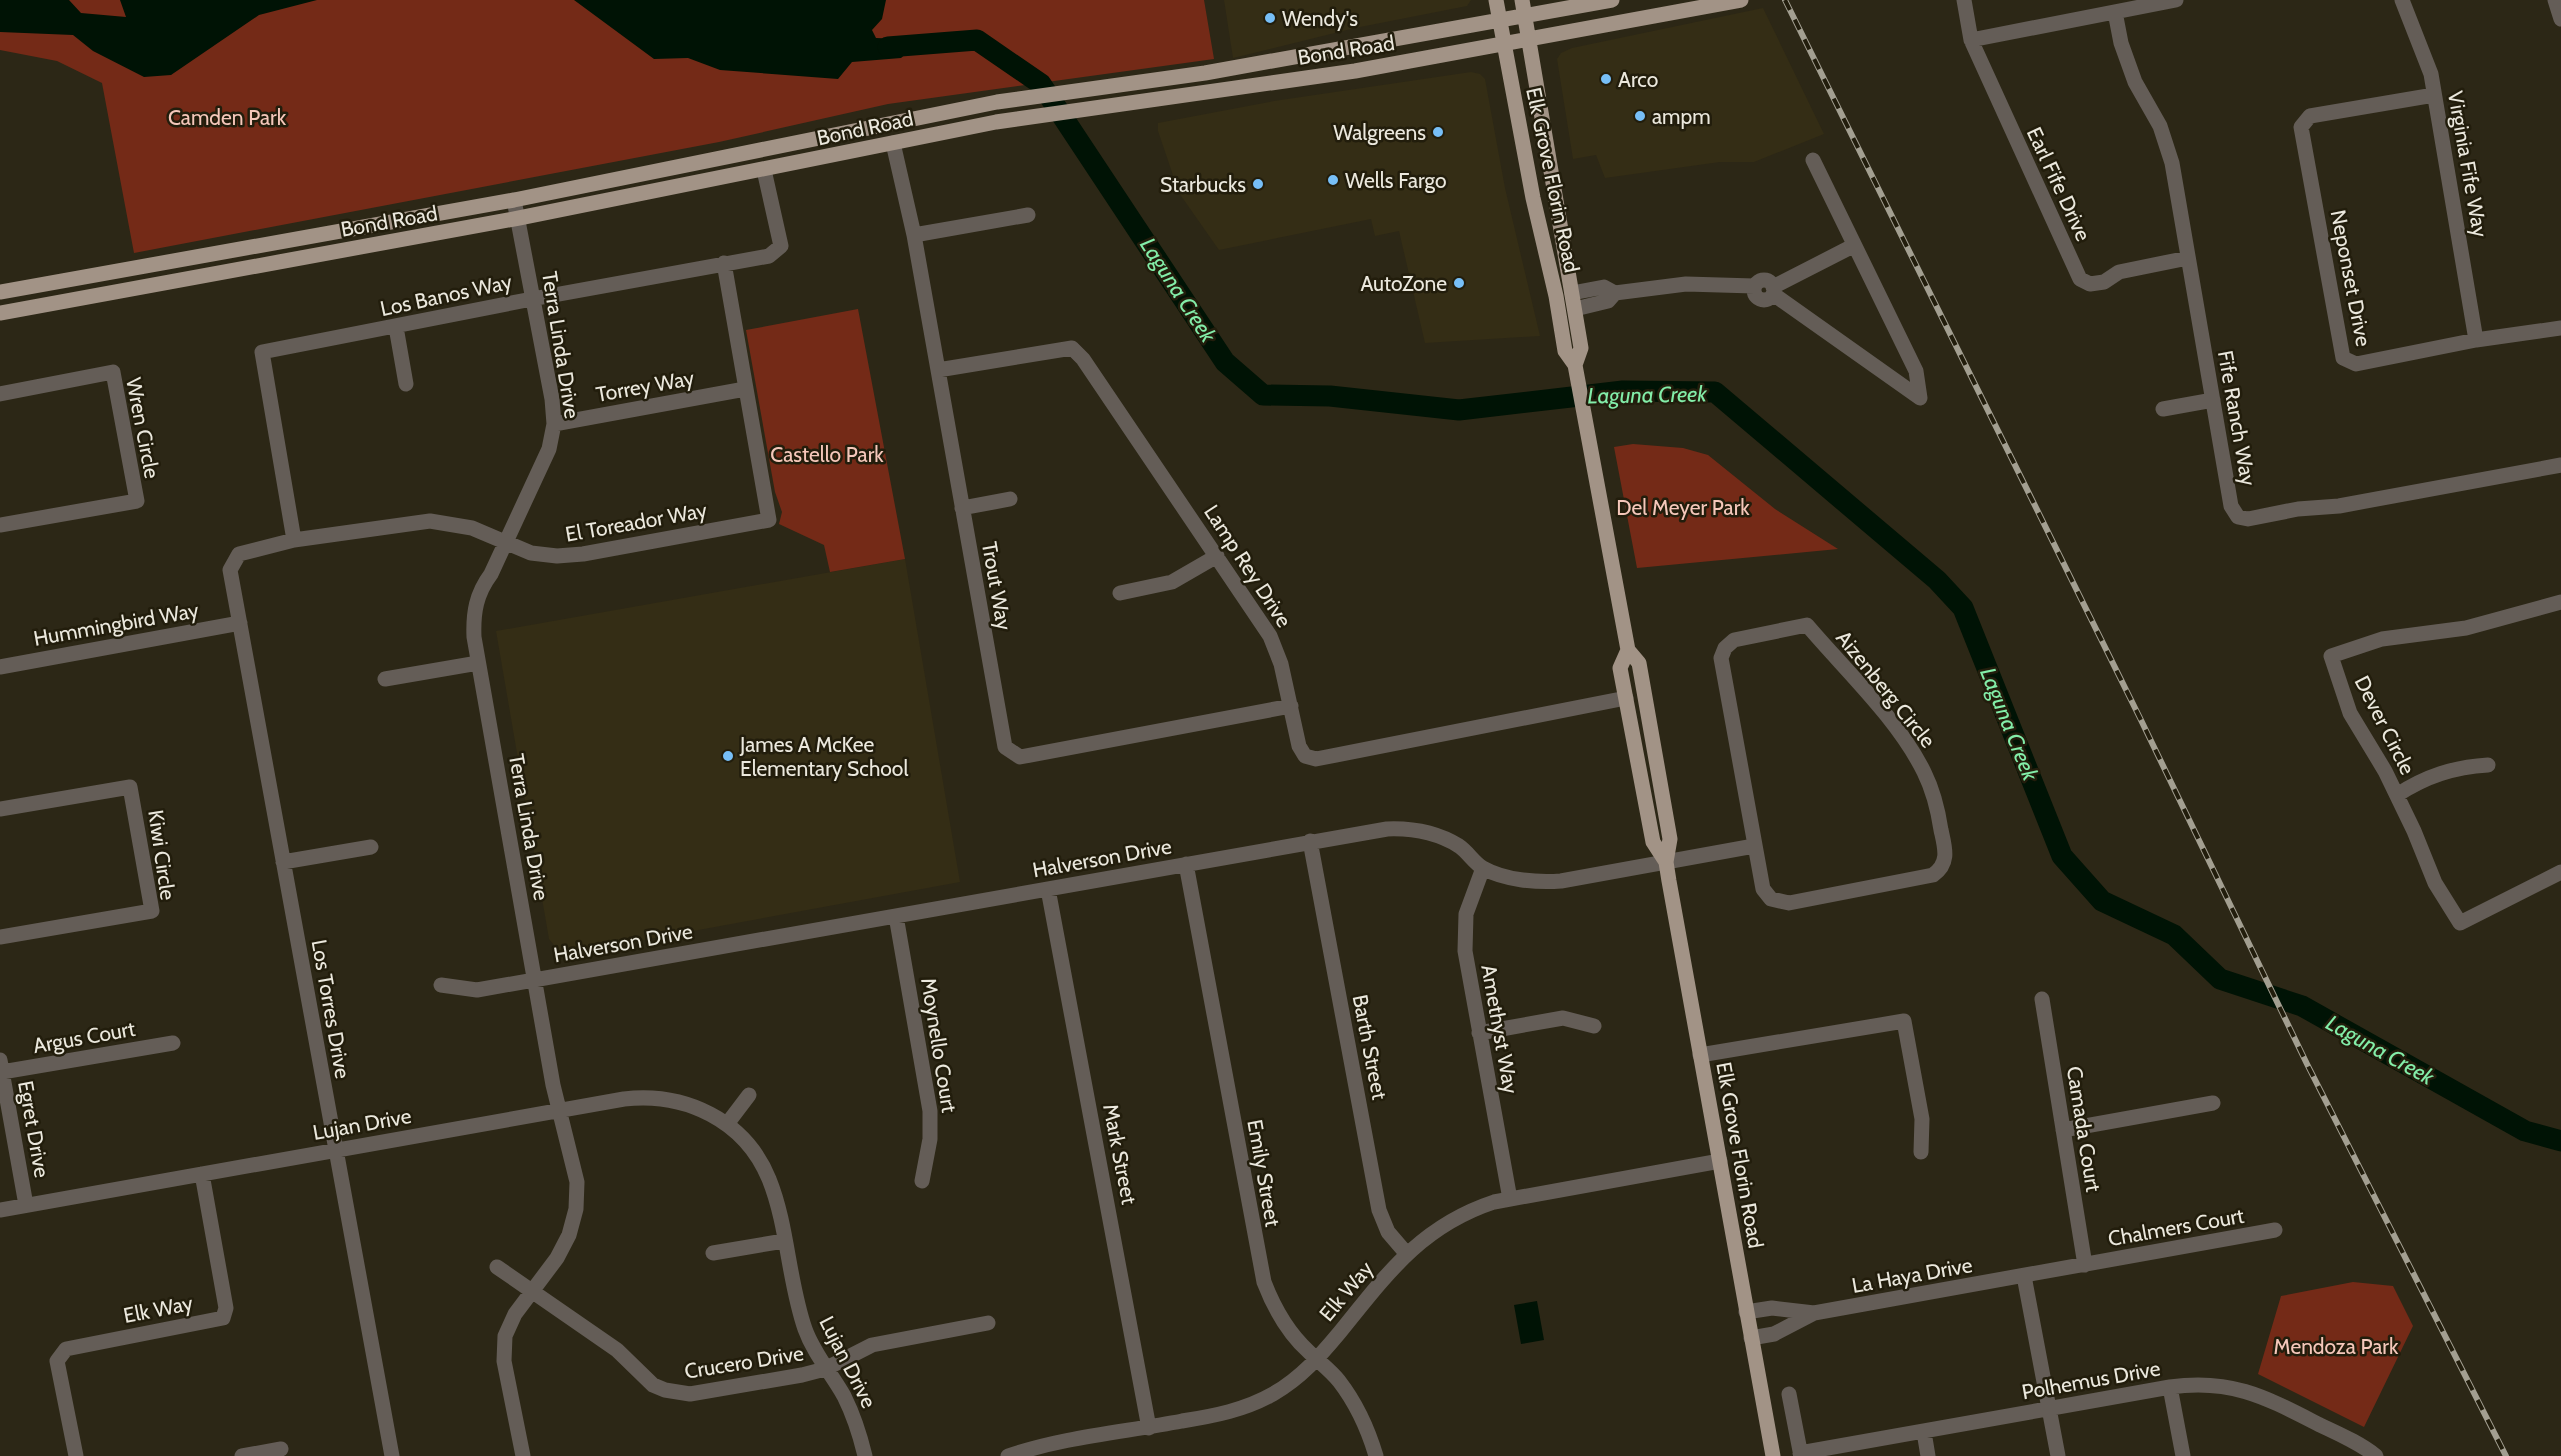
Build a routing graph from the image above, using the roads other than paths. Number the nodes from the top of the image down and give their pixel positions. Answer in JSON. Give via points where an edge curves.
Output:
{"nodes":[{"id":1,"x":1497,"y":0,"type":"edge"},
{"id":2,"x":1522,"y":0,"type":"edge"},
{"id":3,"x":1612,"y":0,"type":"edge"},
{"id":4,"x":1741,"y":0,"type":"edge"},
{"id":5,"x":1964,"y":0,"type":"edge"},
{"id":6,"x":2176,"y":0,"type":"edge"},
{"id":7,"x":2402,"y":0,"type":"edge"},
{"id":8,"x":2554,"y":0,"type":"edge"},
{"id":9,"x":2115,"y":12,"type":"junction"},
{"id":10,"x":1524,"y":16,"type":"junction"},
{"id":11,"x":2561,"y":19,"type":"edge"},
{"id":12,"x":1500,"y":21,"type":"junction"},
{"id":13,"x":1529,"y":39,"type":"junction"},
{"id":14,"x":1971,"y":40,"type":"junction"},
{"id":15,"x":1504,"y":43,"type":"junction"},
{"id":16,"x":1226,"y":68,"type":"junction"},
{"id":17,"x":2434,"y":95,"type":"junction"},
{"id":18,"x":1110,"y":106,"type":"junction"},
{"id":19,"x":893,"y":143,"type":"junction"},
{"id":20,"x":1813,"y":160,"type":"dead end"},
{"id":21,"x":764,"y":170,"type":"junction"},
{"id":22,"x":514,"y":200,"type":"junction"},
{"id":23,"x":1028,"y":215,"type":"dead end"},
{"id":24,"x":519,"y":218,"type":"junction"},
{"id":25,"x":914,"y":235,"type":"junction"},
{"id":26,"x":1853,"y":246,"type":"junction"},
{"id":27,"x":1546,"y":257,"type":"junction"},
{"id":28,"x":2188,"y":258,"type":"junction"},
{"id":29,"x":724,"y":263,"type":"junction"},
{"id":30,"x":1773,"y":291,"type":"junction"},
{"id":31,"x":0,"y":292,"type":"edge"},
{"id":32,"x":1572,"y":293,"type":"junction"},
{"id":33,"x":1615,"y":293,"type":"junction"},
{"id":34,"x":532,"y":298,"type":"junction"},
{"id":35,"x":1575,"y":309,"type":"junction"},
{"id":36,"x":0,"y":313,"type":"edge"},
{"id":37,"x":396,"y":327,"type":"junction"},
{"id":38,"x":2561,"y":328,"type":"edge"},
{"id":39,"x":2476,"y":340,"type":"junction"},
{"id":40,"x":1575,"y":365,"type":"junction"},
{"id":41,"x":938,"y":370,"type":"junction"},
{"id":42,"x":406,"y":384,"type":"dead end"},
{"id":43,"x":745,"y":389,"type":"junction"},
{"id":44,"x":0,"y":394,"type":"edge"},
{"id":45,"x":2213,"y":400,"type":"junction"},
{"id":46,"x":2163,"y":409,"type":"dead end"},
{"id":47,"x":554,"y":424,"type":"junction"},
{"id":48,"x":2561,"y":465,"type":"edge"},
{"id":49,"x":1010,"y":499,"type":"dead end"},
{"id":50,"x":962,"y":508,"type":"junction"},
{"id":51,"x":0,"y":525,"type":"edge"},
{"id":52,"x":294,"y":540,"type":"junction"},
{"id":53,"x":506,"y":544,"type":"junction"},
{"id":54,"x":1217,"y":556,"type":"junction"},
{"id":55,"x":230,"y":570,"type":"joint"},
{"id":56,"x":1120,"y":593,"type":"dead end"},
{"id":57,"x":2561,"y":602,"type":"edge"},
{"id":58,"x":240,"y":623,"type":"junction"},
{"id":59,"x":1628,"y":650,"type":"junction"},
{"id":60,"x":478,"y":663,"type":"junction"},
{"id":61,"x":0,"y":667,"type":"edge"},
{"id":62,"x":385,"y":679,"type":"dead end"},
{"id":63,"x":1626,"y":698,"type":"junction"},
{"id":64,"x":1291,"y":706,"type":"junction"},
{"id":65,"x":2488,"y":765,"type":"dead end"},
{"id":66,"x":2397,"y":795,"type":"junction"},
{"id":67,"x":0,"y":809,"type":"edge"},
{"id":68,"x":1310,"y":841,"type":"junction"},
{"id":69,"x":1754,"y":846,"type":"junction"},
{"id":70,"x":371,"y":847,"type":"dead end"},
{"id":71,"x":283,"y":862,"type":"junction"},
{"id":72,"x":1666,"y":862,"type":"junction"},
{"id":73,"x":1186,"y":864,"type":"junction"},
{"id":74,"x":1483,"y":868,"type":"junction"},
{"id":75,"x":2561,"y":872,"type":"edge"},
{"id":76,"x":1048,"y":889,"type":"junction"},
{"id":77,"x":896,"y":916,"type":"junction"},
{"id":78,"x":0,"y":937,"type":"edge"},
{"id":79,"x":534,"y":981,"type":"junction"},
{"id":80,"x":441,"y":985,"type":"dead end"},
{"id":81,"x":2042,"y":999,"type":"dead end"},
{"id":82,"x":1594,"y":1026,"type":"dead end"},
{"id":83,"x":1479,"y":1033,"type":"junction"},
{"id":84,"x":173,"y":1043,"type":"dead end"},
{"id":85,"x":1700,"y":1055,"type":"junction"},
{"id":86,"x":1,"y":1066,"type":"edge"},
{"id":87,"x":749,"y":1095,"type":"dead end"},
{"id":88,"x":2213,"y":1102,"type":"dead end"},
{"id":89,"x":560,"y":1110,"type":"junction"},
{"id":90,"x":727,"y":1124,"type":"junction"},
{"id":91,"x":2063,"y":1130,"type":"junction"},
{"id":92,"x":335,"y":1150,"type":"junction"},
{"id":93,"x":1921,"y":1152,"type":"dead end"},
{"id":94,"x":1720,"y":1161,"type":"junction"},
{"id":95,"x":202,"y":1174,"type":"junction"},
{"id":96,"x":922,"y":1181,"type":"dead end"},
{"id":97,"x":1510,"y":1199,"type":"junction"},
{"id":98,"x":26,"y":1205,"type":"junction"},
{"id":99,"x":0,"y":1210,"type":"edge"},
{"id":100,"x":2275,"y":1230,"type":"dead end"},
{"id":101,"x":783,"y":1240,"type":"junction"},
{"id":102,"x":713,"y":1252,"type":"dead end"},
{"id":103,"x":1406,"y":1253,"type":"junction"},
{"id":104,"x":2085,"y":1265,"type":"junction"},
{"id":105,"x":497,"y":1267,"type":"dead end"},
{"id":106,"x":2025,"y":1276,"type":"junction"},
{"id":107,"x":532,"y":1291,"type":"junction"},
{"id":108,"x":1746,"y":1312,"type":"junction"},
{"id":109,"x":1814,"y":1313,"type":"junction"},
{"id":110,"x":988,"y":1323,"type":"dead end"},
{"id":111,"x":1752,"y":1338,"type":"junction"},
{"id":112,"x":1317,"y":1359,"type":"junction"},
{"id":113,"x":825,"y":1369,"type":"junction"},
{"id":114,"x":2170,"y":1387,"type":"junction"},
{"id":115,"x":1789,"y":1394,"type":"dead end"},
{"id":116,"x":2049,"y":1410,"type":"junction"},
{"id":117,"x":1149,"y":1428,"type":"junction"},
{"id":118,"x":1924,"y":1432,"type":"junction"},
{"id":119,"x":281,"y":1449,"type":"dead end"},
{"id":120,"x":1800,"y":1454,"type":"edge"},
{"id":121,"x":76,"y":1456,"type":"edge"},
{"id":122,"x":242,"y":1456,"type":"edge"},
{"id":123,"x":392,"y":1456,"type":"edge"},
{"id":124,"x":523,"y":1456,"type":"edge"},
{"id":125,"x":865,"y":1456,"type":"edge"},
{"id":126,"x":1008,"y":1456,"type":"edge"},
{"id":127,"x":1376,"y":1456,"type":"edge"},
{"id":128,"x":1773,"y":1456,"type":"edge"},
{"id":129,"x":1928,"y":1456,"type":"edge"},
{"id":130,"x":2058,"y":1456,"type":"edge"},
{"id":131,"x":2183,"y":1456,"type":"edge"},
{"id":132,"x":2376,"y":1456,"type":"edge"}],
"edges":[{"from":1,"to":12,"type":"main road","name":"Elk Grove Florin Road"},
{"from":2,"to":10,"type":"main road","name":"Elk Grove Florin Road"},
{"from":3,"to":10,"type":"main road","name":"Bond Road"},
{"from":4,"to":13,"type":"main road","name":"Bond Road"},
{"from":5,"to":14,"type":"street","name":"Earl Fife Drive"},
{"from":6,"to":9,"type":"street"},
{"from":7,"to":17,"type":"street","name":"Virginia Fife Way","via":[[2431,74]]},
{"from":8,"to":11,"type":"street"},
{"from":9,"to":14,"type":"street"},
{"from":9,"to":28,"type":"street","name":"Fife Ranch Way","via":[[2121,44],[2135,82],[2160,126],[2172,162]]},
{"from":10,"to":12,"type":"main road","name":"Bond Road"},
{"from":10,"to":13,"type":"main road","name":"Elk Grove Florin Road"},
{"from":12,"to":15,"type":"main road","name":"Elk Grove Florin Road"},
{"from":12,"to":16,"type":"main road","name":"Bond Road"},
{"from":13,"to":15,"type":"main road","name":"Bond Road"},
{"from":13,"to":32,"type":"main road","name":"Elk Grove Florin Road"},
{"from":14,"to":28,"type":"street","name":"Earl Fife Drive","via":[[2080,279],[2090,284],[2104,282],[2119,273]]},
{"from":15,"to":18,"type":"main road","name":"Bond Road","via":[[1355,71]]},
{"from":15,"to":27,"type":"main road","name":"Elk Grove Florin Road"},
{"from":16,"to":18,"type":"main road","via":[[1218,77],[1150,90]]},
{"from":16,"to":22,"type":"main road","name":"Bond Road","via":[[997,102]]},
{"from":17,"to":39,"type":"street","name":"Virginia Fife Way"},
{"from":17,"to":39,"type":"street","name":"Neponset Drive","via":[[2310,116],[2301,127],[2343,358],[2356,364]]},
{"from":18,"to":19,"type":"main road","name":"Bond Road","via":[[996,122]]},
{"from":19,"to":21,"type":"main road","name":"Bond Road"},
{"from":19,"to":25,"type":"street","name":"Trout Way"},
{"from":20,"to":26,"type":"street"},
{"from":21,"to":24,"type":"main road","name":"Bond Road"},
{"from":21,"to":29,"type":"street","name":"Los Banos Way","via":[[781,246],[769,256]]},
{"from":22,"to":24,"type":"street","name":"Terra Linda Drive"},
{"from":22,"to":31,"type":"main road","name":"Bond Road"},
{"from":23,"to":25,"type":"street"},
{"from":24,"to":34,"type":"street","name":"Terra Linda Drive"},
{"from":24,"to":36,"type":"main road","name":"Bond Road"},
{"from":25,"to":41,"type":"street","name":"Trout Way"},
{"from":26,"to":30,"type":"street"},
{"from":26,"to":30,"type":"street","via":[[1916,371],[1920,398]]},
{"from":27,"to":35,"type":"main road","via":[[1558,269],[1565,308]]},
{"from":27,"to":40,"type":"main road","name":"Elk Grove Florin Road","via":[[1564,351]]},
{"from":28,"to":45,"type":"street","name":"Fife Ranch Way"},
{"from":29,"to":34,"type":"street","name":"Los Banos Way"},
{"from":29,"to":43,"type":"street","name":"El Toreador Way"},
{"from":30,"to":33,"type":"street","via":[[1764,280],[1754,286],[1686,284]]},
{"from":32,"to":33,"type":"street","via":[[1604,287]]},
{"from":32,"to":35,"type":"main road","name":"Elk Grove Florin Road"},
{"from":33,"to":35,"type":"street","via":[[1608,301]]},
{"from":34,"to":37,"type":"street","name":"Los Banos Way"},
{"from":34,"to":47,"type":"street","name":"Terra Linda Drive"},
{"from":35,"to":40,"type":"main road","name":"Elk Grove Florin Road","via":[[1581,348]]},
{"from":37,"to":42,"type":"street"},
{"from":37,"to":52,"type":"street","name":"Los Banos Way","via":[[262,352]]},
{"from":38,"to":39,"type":"street","name":"Neponset Drive"},
{"from":40,"to":59,"type":"main road","name":"Elk Grove Florin Road"},
{"from":41,"to":50,"type":"street","name":"Trout Way"},
{"from":41,"to":54,"type":"street","name":"Lamp Rey Drive","via":[[1072,348]]},
{"from":43,"to":47,"type":"street","name":"Torrey Way"},
{"from":43,"to":53,"type":"street","name":"El Toreador Way","via":[[769,520],[570,556],[537,554]]},
{"from":44,"to":51,"type":"street","name":"Wren Circle","via":[[113,372],[137,501]]},
{"from":45,"to":46,"type":"street"},
{"from":45,"to":48,"type":"street","name":"Fife Ranch Way","via":[[2231,506],[2238,517],[2248,519]]},
{"from":47,"to":53,"type":"street","name":"Terra Linda Drive","via":[[547,455]]},
{"from":49,"to":50,"type":"street"},
{"from":50,"to":64,"type":"street","name":"Trout Way","via":[[1005,747],[1020,757]]},
{"from":52,"to":53,"type":"street","name":"El Toreador Way","via":[[430,521],[472,528]]},
{"from":52,"to":55,"type":"street","name":"El Toreador Way","via":[[239,554]]},
{"from":53,"to":60,"type":"street","name":"Terra Linda Drive","via":[[477,601],[473,625]]},
{"from":54,"to":56,"type":"street","via":[[1172,582]]},
{"from":54,"to":64,"type":"street","name":"Lamp Rey Drive","via":[[1275,647]]},
{"from":55,"to":58,"type":"street","name":"Los Torres Drive"},
{"from":57,"to":66,"type":"street","name":"Dever Circle","via":[[2466,628],[2382,639],[2331,656],[2350,713]]},
{"from":58,"to":61,"type":"street","name":"Hummingbird Way"},
{"from":58,"to":71,"type":"street","name":"Los Torres Drive"},
{"from":59,"to":63,"type":"main road","name":"Elk Grove Florin Road","via":[[1620,668]]},
{"from":59,"to":72,"type":"main road","name":"Elk Grove Florin Road","via":[[1639,663],[1670,839]]},
{"from":60,"to":62,"type":"street"},
{"from":60,"to":79,"type":"street","name":"Terra Linda Drive"},
{"from":63,"to":64,"type":"street","name":"Lamp Rey Drive","via":[[1316,759],[1305,756],[1299,746]]},
{"from":63,"to":72,"type":"main road","name":"Elk Grove Florin Road","via":[[1653,842]]},
{"from":65,"to":66,"type":"street","via":[[2445,771]]},
{"from":66,"to":75,"type":"street","name":"Dever Circle","via":[[2435,883],[2460,923]]},
{"from":67,"to":78,"type":"street","name":"Kiwi Circle","via":[[130,787],[152,911]]},
{"from":68,"to":73,"type":"street","name":"Halverson Drive"},
{"from":68,"to":74,"type":"street","name":"Halverson Drive","via":[[1387,829],[1413,830],[1460,847]]},
{"from":68,"to":103,"type":"street","name":"Barth Street","via":[[1379,1210],[1388,1232]]},
{"from":69,"to":69,"type":"street","name":"Aizenberg Circle","via":[[1762,889],[1771,899],[1783,903],[1927,877],[1944,862],[1938,812],[1925,773],[1911,749],[1807,626],[1734,640],[1721,657]]},
{"from":69,"to":72,"type":"street"},
{"from":70,"to":71,"type":"street"},
{"from":71,"to":92,"type":"street","name":"Los Torres Drive"},
{"from":72,"to":74,"type":"street","name":"Halverson Drive","via":[[1551,882],[1525,881]]},
{"from":72,"to":85,"type":"main road","name":"Elk Grove Florin Road"},
{"from":73,"to":76,"type":"street","name":"Halverson Drive"},
{"from":73,"to":112,"type":"street","name":"Emily Street","via":[[1264,1282],[1295,1339]]},
{"from":74,"to":83,"type":"street","name":"Amethyst Way","via":[[1469,902],[1464,939]]},
{"from":76,"to":77,"type":"street","name":"Halverson Drive"},
{"from":76,"to":117,"type":"street","name":"Mark Street"},
{"from":77,"to":79,"type":"street","name":"Halverson Drive"},
{"from":77,"to":96,"type":"street","name":"Moynello Court","via":[[930,1111],[930,1140]]},
{"from":79,"to":80,"type":"street","name":"Halverson Drive","via":[[477,990]]},
{"from":79,"to":89,"type":"street","name":"Terra Linda Drive"},
{"from":81,"to":91,"type":"street","name":"Camada Court"},
{"from":82,"to":83,"type":"street","via":[[1563,1018]]},
{"from":83,"to":97,"type":"street","name":"Amethyst Way"},
{"from":84,"to":86,"type":"street","name":"Argus Court"},
{"from":85,"to":93,"type":"street","via":[[1904,1021],[1922,1119]]},
{"from":85,"to":94,"type":"main road","name":"Elk Grove Florin Road"},
{"from":86,"to":98,"type":"street","name":"Egret Drive"},
{"from":87,"to":90,"type":"street"},
{"from":88,"to":91,"type":"street"},
{"from":89,"to":90,"type":"street","name":"Lujan Drive","via":[[652,1097],[692,1105]]},
{"from":89,"to":92,"type":"street","name":"Lujan Drive"},
{"from":89,"to":107,"type":"street","name":"Terra Linda Drive","via":[[575,1169],[576,1209],[564,1247]]},
{"from":90,"to":101,"type":"street","name":"Lujan Drive","via":[[747,1143],[768,1178]]},
{"from":91,"to":104,"type":"street","name":"Camada Court"},
{"from":92,"to":95,"type":"street","name":"Lujan Drive"},
{"from":92,"to":123,"type":"street","name":"Los Torres Drive"},
{"from":94,"to":97,"type":"street","name":"Elk Way"},
{"from":94,"to":108,"type":"main road","name":"Elk Grove Florin Road"},
{"from":95,"to":98,"type":"street","name":"Lujan Drive"},
{"from":95,"to":121,"type":"street","name":"Elk Way","via":[[226,1308],[223,1318],[66,1349],[57,1361]]},
{"from":97,"to":103,"type":"street","name":"Elk Way","via":[[1453,1219]]},
{"from":98,"to":99,"type":"street","name":"Lujan Drive"},
{"from":100,"to":104,"type":"street","name":"Chalmers Court"},
{"from":101,"to":102,"type":"street"},
{"from":101,"to":113,"type":"street","name":"Lujan Drive","via":[[798,1308]]},
{"from":103,"to":112,"type":"street","name":"Elk Way"},
{"from":104,"to":106,"type":"street","name":"La Haya Drive"},
{"from":105,"to":107,"type":"street","name":"Crucero Drive"},
{"from":106,"to":109,"type":"street","name":"La Haya Drive"},
{"from":106,"to":116,"type":"street"},
{"from":107,"to":113,"type":"street","name":"Crucero Drive","via":[[617,1350],[643,1377],[665,1390],[690,1394]]},
{"from":107,"to":124,"type":"street","name":"Terra Linda Drive","via":[[509,1324],[503,1348]]},
{"from":108,"to":109,"type":"street","name":"La Haya Drive","via":[[1773,1308]]},
{"from":108,"to":111,"type":"main road","name":"Elk Grove Florin Road"},
{"from":109,"to":111,"type":"street","via":[[1774,1334]]},
{"from":110,"to":113,"type":"street","name":"Crucero Drive","via":[[872,1346]]},
{"from":111,"to":128,"type":"main road","name":"Elk Grove Florin Road"},
{"from":112,"to":117,"type":"street","name":"Elk Way","via":[[1285,1387],[1251,1405]]},
{"from":112,"to":127,"type":"street","name":"Emily Street","via":[[1347,1392]]},
{"from":113,"to":125,"type":"street","name":"Lujan Drive","via":[[855,1419]]},
{"from":114,"to":116,"type":"street","name":"Polhemus Drive"},
{"from":114,"to":131,"type":"street"},
{"from":114,"to":132,"type":"street","name":"Polhemus Drive","via":[[2212,1384],[2252,1392]]},
{"from":115,"to":120,"type":"street"},
{"from":116,"to":118,"type":"street","name":"Polhemus Drive"},
{"from":116,"to":130,"type":"street"},
{"from":117,"to":126,"type":"street","name":"Elk Way"},
{"from":118,"to":120,"type":"street","name":"Polhemus Drive"},
{"from":118,"to":129,"type":"street"},
{"from":119,"to":122,"type":"street"}]}
